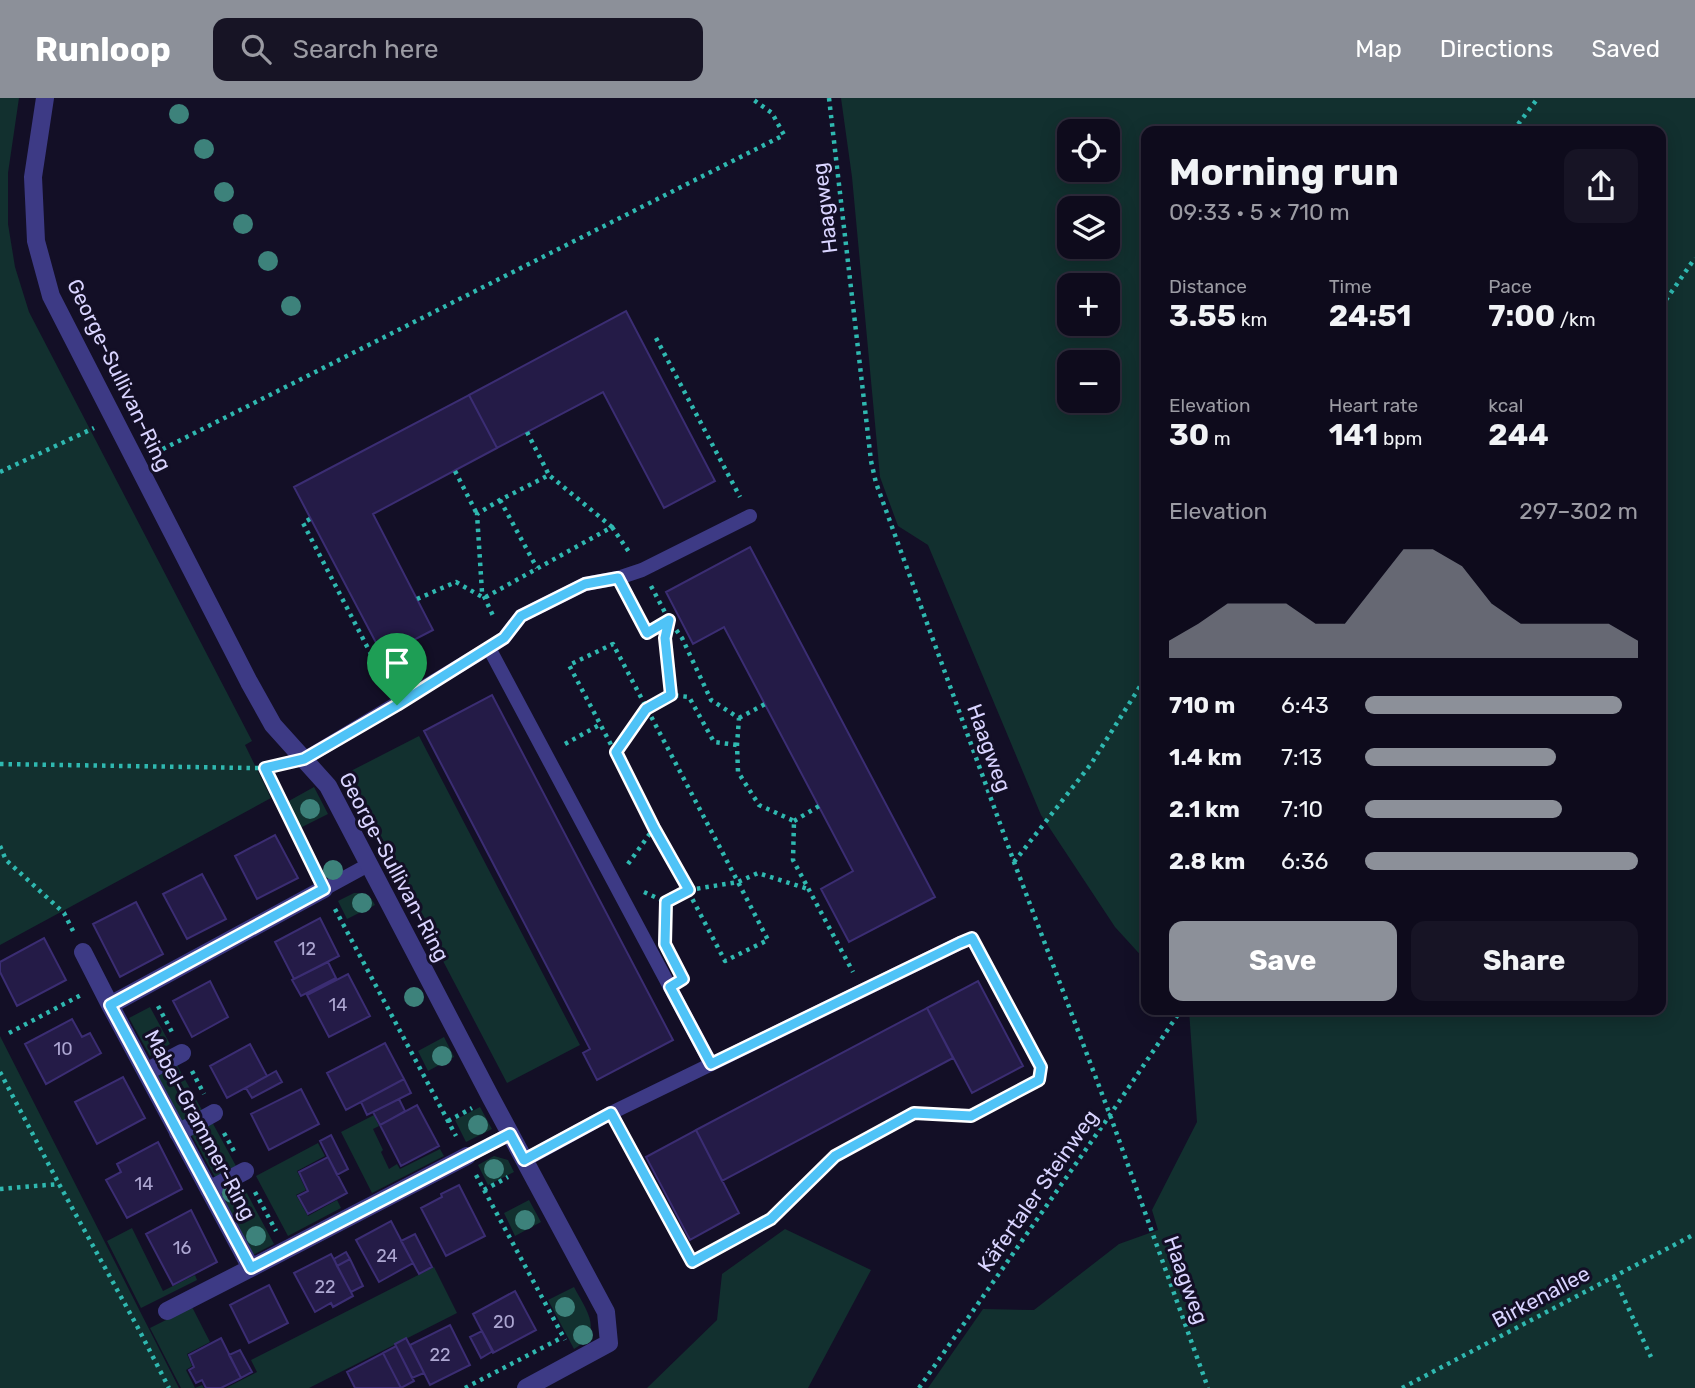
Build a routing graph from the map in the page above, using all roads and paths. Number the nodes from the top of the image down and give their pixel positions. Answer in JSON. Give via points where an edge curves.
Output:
{"nodes":[{"id":1,"x":45,"y":98,"type":"edge"},
{"id":2,"x":751,"y":98,"type":"edge"},
{"id":3,"x":829,"y":98,"type":"edge"},
{"id":4,"x":1538,"y":98,"type":"edge"},
{"id":5,"x":1517,"y":126,"type":"edge"},
{"id":6,"x":1695,"y":258,"type":"edge"},
{"id":7,"x":1666,"y":300,"type":"edge"},
{"id":8,"x":656,"y":338,"type":"dead end"},
{"id":9,"x":114,"y":418,"type":"junction"},
{"id":10,"x":527,"y":432,"type":"dead end"},
{"id":11,"x":149,"y":443,"type":"dead end"},
{"id":12,"x":455,"y":471,"type":"dead end"},
{"id":13,"x":0,"y":472,"type":"edge"},
{"id":14,"x":549,"y":475,"type":"junction"},
{"id":15,"x":500,"y":500,"type":"junction"},
{"id":16,"x":477,"y":514,"type":"junction"},
{"id":17,"x":750,"y":516,"type":"joint"},
{"id":18,"x":310,"y":519,"type":"dead end"},
{"id":19,"x":612,"y":527,"type":"junction"},
{"id":20,"x":537,"y":568,"type":"junction"},
{"id":21,"x":642,"y":570,"type":"junction"},
{"id":22,"x":618,"y":578,"type":"junction"},
{"id":23,"x":655,"y":593,"type":"dead end"},
{"id":24,"x":484,"y":598,"type":"junction"},
{"id":25,"x":417,"y":599,"type":"dead end"},
{"id":26,"x":669,"y":620,"type":"junction"},
{"id":27,"x":504,"y":638,"type":"junction"},
{"id":28,"x":489,"y":648,"type":"junction"},
{"id":29,"x":1141,"y":685,"type":"edge"},
{"id":30,"x":671,"y":695,"type":"junction"},
{"id":31,"x":765,"y":704,"type":"dead end"},
{"id":32,"x":397,"y":705,"type":"junction"},
{"id":33,"x":646,"y":709,"type":"junction"},
{"id":34,"x":739,"y":718,"type":"junction"},
{"id":35,"x":601,"y":724,"type":"junction"},
{"id":36,"x":587,"y":732,"type":"dead end"},
{"id":37,"x":737,"y":745,"type":"junction"},
{"id":38,"x":616,"y":752,"type":"junction"},
{"id":39,"x":304,"y":759,"type":"junction"},
{"id":40,"x":0,"y":764,"type":"edge"},
{"id":41,"x":265,"y":768,"type":"junction"},
{"id":42,"x":819,"y":806,"type":"dead end"},
{"id":43,"x":794,"y":821,"type":"junction"},
{"id":44,"x":654,"y":828,"type":"junction"},
{"id":45,"x":0,"y":846,"type":"edge"},
{"id":46,"x":1014,"y":862,"type":"junction"},
{"id":47,"x":368,"y":865,"type":"junction"},
{"id":48,"x":632,"y":873,"type":"dead end"},
{"id":49,"x":738,"y":882,"type":"junction"},
{"id":50,"x":324,"y":889,"type":"junction"},
{"id":51,"x":808,"y":889,"type":"junction"},
{"id":52,"x":640,"y":890,"type":"dead end"},
{"id":53,"x":689,"y":890,"type":"junction"},
{"id":54,"x":666,"y":902,"type":"junction"},
{"id":55,"x":64,"y":914,"type":"dead end"},
{"id":56,"x":666,"y":934,"type":"dead end"},
{"id":57,"x":960,"y":943,"type":"joint"},
{"id":58,"x":842,"y":950,"type":"dead end"},
{"id":59,"x":83,"y":952,"type":"dead end"},
{"id":60,"x":100,"y":985,"type":"junction"},
{"id":61,"x":110,"y":1005,"type":"junction"},
{"id":62,"x":1178,"y":1015,"type":"edge"},
{"id":63,"x":9,"y":1033,"type":"dead end"},
{"id":64,"x":182,"y":1053,"type":"dead end"},
{"id":65,"x":711,"y":1064,"type":"junction"},
{"id":66,"x":0,"y":1072,"type":"edge"},
{"id":67,"x":146,"y":1072,"type":"junction"},
{"id":68,"x":214,"y":1113,"type":"dead end"},
{"id":69,"x":611,"y":1113,"type":"junction"},
{"id":70,"x":1110,"y":1115,"type":"junction"},
{"id":71,"x":178,"y":1133,"type":"junction"},
{"id":72,"x":510,"y":1134,"type":"junction"},
{"id":73,"x":467,"y":1156,"type":"junction"},
{"id":74,"x":524,"y":1160,"type":"junction"},
{"id":75,"x":244,"y":1171,"type":"dead end"},
{"id":76,"x":59,"y":1184,"type":"junction"},
{"id":77,"x":0,"y":1189,"type":"edge"},
{"id":78,"x":209,"y":1190,"type":"junction"},
{"id":79,"x":1695,"y":1234,"type":"edge"},
{"id":80,"x":251,"y":1268,"type":"junction"},
{"id":81,"x":1614,"y":1277,"type":"junction"},
{"id":82,"x":167,"y":1311,"type":"dead end"},
{"id":83,"x":563,"y":1337,"type":"junction"},
{"id":84,"x":1651,"y":1357,"type":"dead end"},
{"id":85,"x":576,"y":1362,"type":"junction"},
{"id":86,"x":169,"y":1388,"type":"edge"},
{"id":87,"x":466,"y":1388,"type":"edge"},
{"id":88,"x":526,"y":1388,"type":"edge"},
{"id":89,"x":919,"y":1388,"type":"edge"},
{"id":90,"x":1208,"y":1388,"type":"edge"},
{"id":91,"x":1402,"y":1388,"type":"edge"}],
"edges":[{"from":1,"to":9,"type":"street","name":"George-Sullivan-Ring","via":[[33,177],[36,241],[51,296]]},
{"from":2,"to":11,"type":"path","via":[[772,113],[784,135],[155,454]]},
{"from":3,"to":46,"type":"path","name":"Haagweg","via":[[876,483]]},
{"from":4,"to":5,"type":"path"},
{"from":6,"to":7,"type":"path"},
{"from":8,"to":17,"type":"path"},
{"from":9,"to":13,"type":"path"},
{"from":9,"to":39,"type":"street","name":"George-Sullivan-Ring","via":[[249,682],[273,725]]},
{"from":10,"to":14,"type":"path"},
{"from":12,"to":16,"type":"path"},
{"from":14,"to":15,"type":"path"},
{"from":14,"to":19,"type":"path"},
{"from":15,"to":16,"type":"path"},
{"from":15,"to":20,"type":"path"},
{"from":16,"to":24,"type":"path"},
{"from":17,"to":21,"type":"lane"},
{"from":18,"to":32,"type":"path","via":[[303,523]]},
{"from":19,"to":20,"type":"path"},
{"from":19,"to":21,"type":"path"},
{"from":20,"to":24,"type":"path"},
{"from":21,"to":22,"type":"lane"},
{"from":22,"to":26,"type":"path","via":[[647,633]]},
{"from":22,"to":27,"type":"lane","via":[[585,584],[521,616]]},
{"from":23,"to":26,"type":"path"},
{"from":24,"to":25,"type":"path","via":[[456,582]]},
{"from":24,"to":27,"type":"path"},
{"from":26,"to":30,"type":"path","via":[[665,638]]},
{"from":26,"to":34,"type":"path","via":[[711,700]]},
{"from":27,"to":28,"type":"lane"},
{"from":28,"to":32,"type":"lane"},
{"from":28,"to":65,"type":"lane"},
{"from":29,"to":46,"type":"path","via":[[1091,764]]},
{"from":30,"to":33,"type":"path"},
{"from":30,"to":37,"type":"path","via":[[689,697],[714,743]]},
{"from":31,"to":34,"type":"path"},
{"from":32,"to":39,"type":"lane"},
{"from":33,"to":35,"type":"path","via":[[613,644],[569,665]]},
{"from":33,"to":38,"type":"path"},
{"from":33,"to":49,"type":"path"},
{"from":34,"to":37,"type":"path"},
{"from":35,"to":36,"type":"path"},
{"from":35,"to":38,"type":"path"},
{"from":37,"to":43,"type":"path","via":[[738,772],[759,805]]},
{"from":38,"to":44,"type":"path"},
{"from":39,"to":41,"type":"path"},
{"from":39,"to":47,"type":"street","name":"George-Sullivan-Ring","via":[[328,786]]},
{"from":40,"to":41,"type":"path"},
{"from":41,"to":50,"type":"path"},
{"from":42,"to":43,"type":"path"},
{"from":43,"to":51,"type":"path","via":[[793,860]]},
{"from":44,"to":48,"type":"path","via":[[627,865]]},
{"from":44,"to":53,"type":"path"},
{"from":45,"to":55,"type":"path","via":[[6,860]]},
{"from":46,"to":70,"type":"path","name":"Haagweg"},
{"from":47,"to":50,"type":"lane"},
{"from":47,"to":72,"type":"street","name":"George-Sullivan-Ring"},
{"from":49,"to":51,"type":"path","via":[[758,873]]},
{"from":49,"to":53,"type":"path"},
{"from":49,"to":53,"type":"path","via":[[768,940],[725,961]]},
{"from":50,"to":61,"type":"street"},
{"from":50,"to":73,"type":"path"},
{"from":51,"to":58,"type":"path"},
{"from":52,"to":54,"type":"path"},
{"from":53,"to":54,"type":"path"},
{"from":54,"to":56,"type":"path"},
{"from":57,"to":65,"type":"lane"},
{"from":57,"to":69,"type":"path","via":[[972,938],[1041,1067],[1039,1080],[971,1116],[914,1113],[891,1125],[835,1156],[771,1219],[692,1262]]},
{"from":59,"to":60,"type":"street","name":"Mabel-Grammer-Ring"},
{"from":60,"to":61,"type":"street","name":"Mabel-Grammer-Ring"},
{"from":60,"to":63,"type":"path"},
{"from":61,"to":67,"type":"street","name":"Mabel-Grammer-Ring"},
{"from":62,"to":70,"type":"path","name":"Käfertaler Steinweg"},
{"from":64,"to":67,"type":"street"},
{"from":65,"to":69,"type":"lane"},
{"from":66,"to":76,"type":"path"},
{"from":67,"to":71,"type":"street","name":"Mabel-Grammer-Ring"},
{"from":68,"to":71,"type":"street"},
{"from":69,"to":74,"type":"lane"},
{"from":70,"to":89,"type":"path","name":"Käfertaler Steinweg"},
{"from":70,"to":90,"type":"path","name":"Haagweg"},
{"from":71,"to":78,"type":"street","name":"Mabel-Grammer-Ring"},
{"from":72,"to":73,"type":"lane"},
{"from":72,"to":74,"type":"street","name":"George-Sullivan-Ring"},
{"from":73,"to":80,"type":"street"},
{"from":73,"to":83,"type":"path"},
{"from":74,"to":85,"type":"street","name":"George-Sullivan-Ring","via":[[606,1312],[609,1343]]},
{"from":75,"to":78,"type":"street"},
{"from":76,"to":77,"type":"path"},
{"from":76,"to":86,"type":"path"},
{"from":78,"to":80,"type":"street","name":"Mabel-Grammer-Ring"},
{"from":79,"to":81,"type":"path","name":"Birkenallee"},
{"from":80,"to":82,"type":"street"},
{"from":81,"to":84,"type":"path"},
{"from":81,"to":91,"type":"path","name":"Birkenallee"},
{"from":83,"to":85,"type":"path"},
{"from":83,"to":87,"type":"path"},
{"from":85,"to":88,"type":"street","name":"George-Sullivan-Ring"}]}
